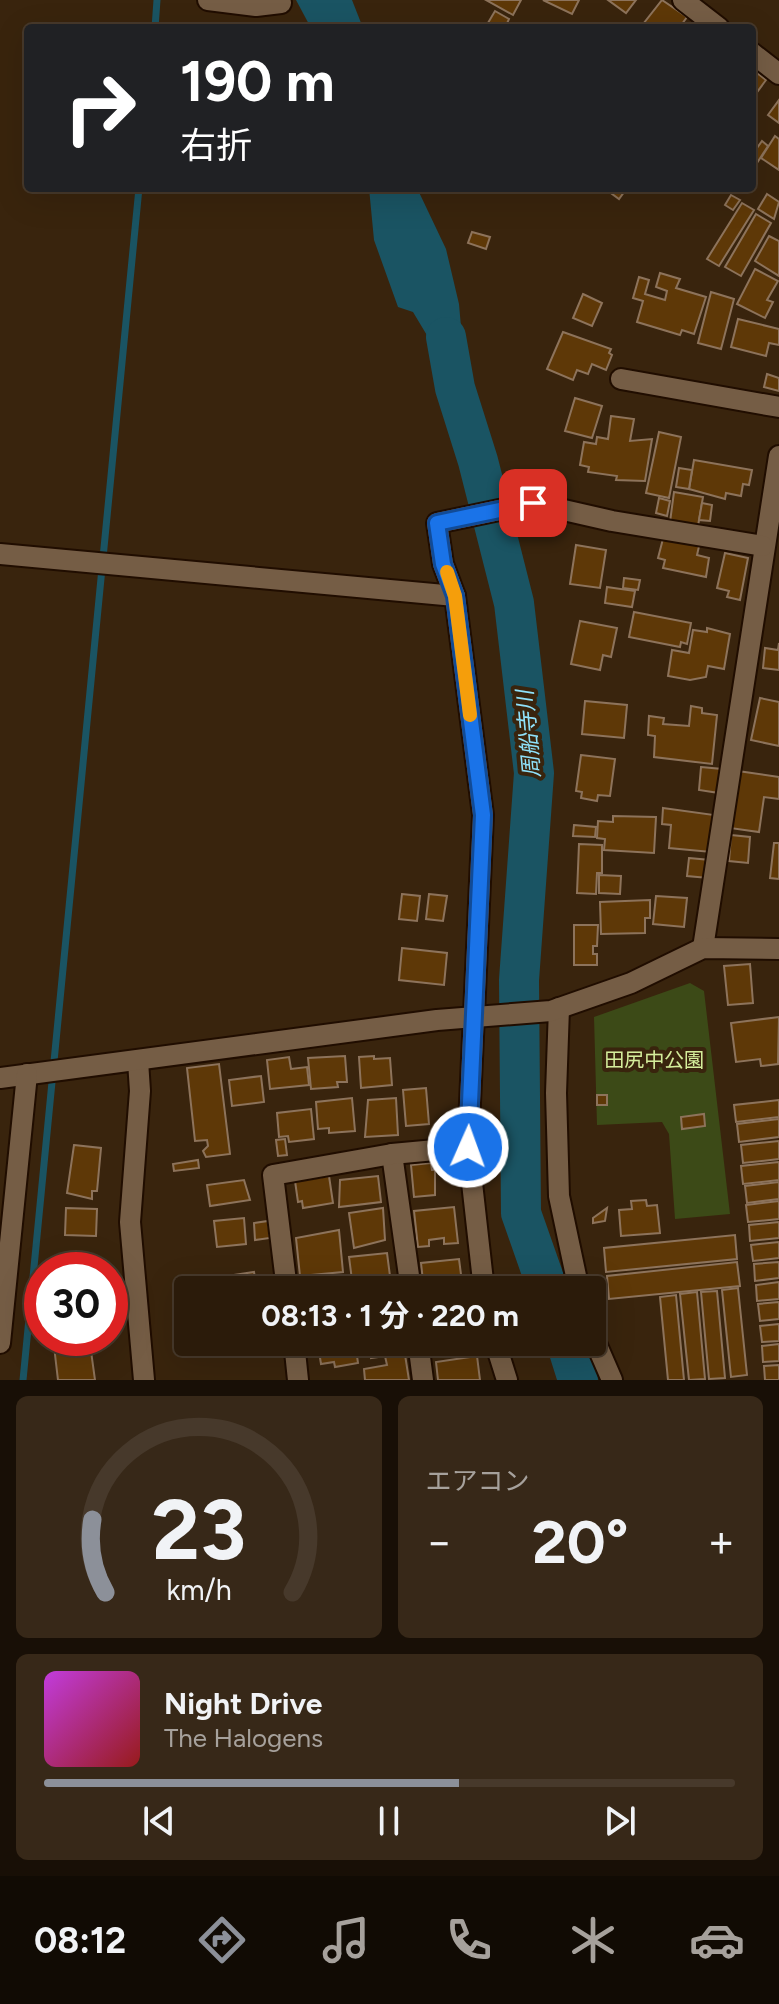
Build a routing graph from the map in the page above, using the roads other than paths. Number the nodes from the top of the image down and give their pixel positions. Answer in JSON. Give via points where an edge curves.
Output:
{"nodes":[{"id":1,"x":208,"y":0,"type":"edge"},
{"id":2,"x":280,"y":0,"type":"edge"},
{"id":3,"x":683,"y":0,"type":"edge"},
{"id":4,"x":714,"y":24,"type":"edge"},
{"id":5,"x":756,"y":55,"type":"edge"},
{"id":6,"x":777,"y":66,"type":"edge"},
{"id":7,"x":621,"y":379,"type":"dead end"},
{"id":8,"x":779,"y":407,"type":"edge"},
{"id":9,"x":779,"y":456,"type":"edge"},
{"id":10,"x":763,"y":546,"type":"junction"},
{"id":11,"x":0,"y":554,"type":"edge"},
{"id":12,"x":455,"y":596,"type":"junction"},
{"id":13,"x":703,"y":948,"type":"junction"},
{"id":14,"x":779,"y":949,"type":"edge"},
{"id":15,"x":555,"y":1009,"type":"junction"},
{"id":16,"x":476,"y":1017,"type":"junction"},
{"id":17,"x":138,"y":1061,"type":"junction"},
{"id":18,"x":27,"y":1074,"type":"junction"},
{"id":19,"x":0,"y":1078,"type":"edge"},
{"id":20,"x":468,"y":1147,"type":"junction"},
{"id":21,"x":392,"y":1154,"type":"junction"},
{"id":22,"x":6,"y":1234,"type":"edge"},
{"id":23,"x":285,"y":1276,"type":"edge"},
{"id":24,"x":409,"y":1276,"type":"edge"},
{"id":25,"x":482,"y":1276,"type":"edge"},
{"id":26,"x":576,"y":1276,"type":"edge"},
{"id":27,"x":0,"y":1343,"type":"edge"},
{"id":28,"x":295,"y":1356,"type":"edge"},
{"id":29,"x":420,"y":1356,"type":"edge"},
{"id":30,"x":499,"y":1356,"type":"edge"},
{"id":31,"x":602,"y":1356,"type":"edge"},
{"id":32,"x":144,"y":1380,"type":"edge"},
{"id":33,"x":298,"y":1380,"type":"edge"},
{"id":34,"x":423,"y":1380,"type":"edge"},
{"id":35,"x":507,"y":1380,"type":"edge"},
{"id":36,"x":612,"y":1380,"type":"edge"}],
"edges":[{"from":1,"to":2,"type":"street","via":[[256,6]]},
{"from":3,"to":4,"type":"street"},
{"from":5,"to":6,"type":"street"},
{"from":7,"to":8,"type":"street"},
{"from":9,"to":10,"type":"street"},
{"from":10,"to":12,"type":"street","via":[[533,503],[437,523]]},
{"from":10,"to":13,"type":"street"},
{"from":11,"to":12,"type":"street"},
{"from":12,"to":16,"type":"street","via":[[483,815]]},
{"from":13,"to":14,"type":"street"},
{"from":13,"to":15,"type":"street","via":[[631,983]]},
{"from":15,"to":16,"type":"street"},
{"from":15,"to":26,"type":"street","via":[[559,1196]]},
{"from":16,"to":17,"type":"street"},
{"from":16,"to":20,"type":"street"},
{"from":17,"to":18,"type":"street"},
{"from":17,"to":32,"type":"street","via":[[130,1222]]},
{"from":18,"to":19,"type":"street"},
{"from":18,"to":22,"type":"street"},
{"from":20,"to":21,"type":"street"},
{"from":20,"to":25,"type":"street"},
{"from":21,"to":23,"type":"street","via":[[273,1175]]},
{"from":21,"to":24,"type":"street"},
{"from":22,"to":27,"type":"street"},
{"from":28,"to":33,"type":"street"},
{"from":29,"to":34,"type":"street"},
{"from":30,"to":35,"type":"street"},
{"from":31,"to":36,"type":"street"}]}
